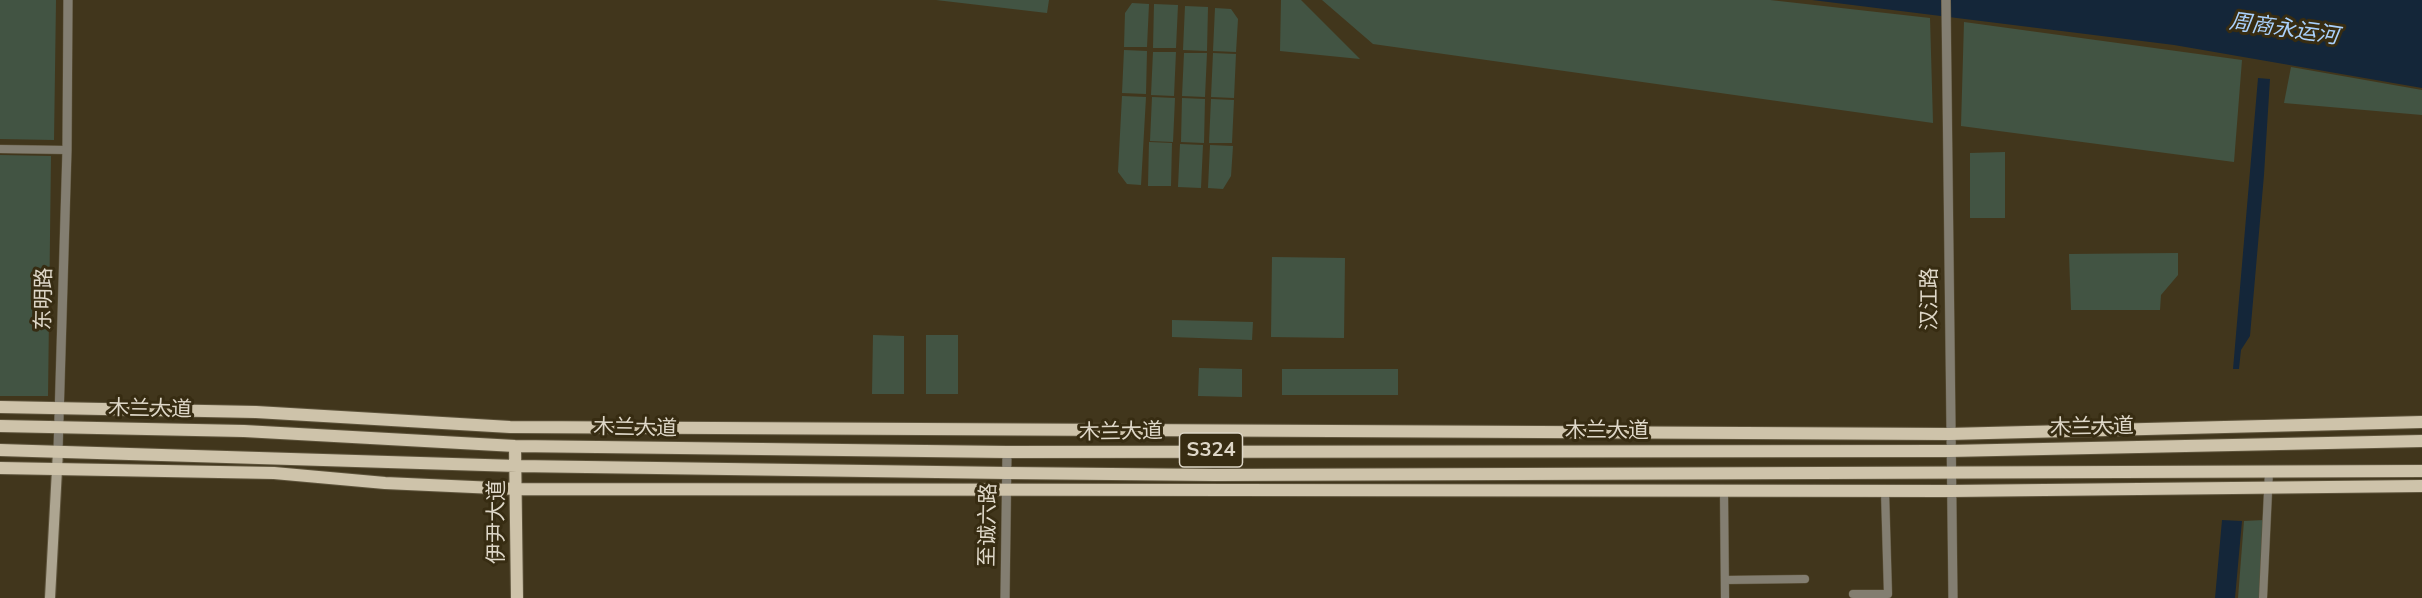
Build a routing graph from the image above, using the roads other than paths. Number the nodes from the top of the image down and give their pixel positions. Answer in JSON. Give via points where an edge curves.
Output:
{"nodes":[{"id":1,"x":68,"y":0,"type":"edge"},
{"id":2,"x":1946,"y":0,"type":"edge"},
{"id":3,"x":0,"y":149,"type":"edge"},
{"id":4,"x":67,"y":150,"type":"junction"},
{"id":5,"x":0,"y":406,"type":"edge"},
{"id":6,"x":61,"y":407,"type":"junction"},
{"id":7,"x":2422,"y":422,"type":"edge"},
{"id":8,"x":0,"y":426,"type":"edge"},
{"id":9,"x":60,"y":427,"type":"junction"},
{"id":10,"x":1949,"y":434,"type":"junction"},
{"id":11,"x":2422,"y":441,"type":"edge"},
{"id":12,"x":515,"y":446,"type":"junction"},
{"id":13,"x":0,"y":450,"type":"edge"},
{"id":14,"x":58,"y":451,"type":"junction"},
{"id":15,"x":1949,"y":451,"type":"junction"},
{"id":16,"x":1007,"y":452,"type":"junction"},
{"id":17,"x":516,"y":466,"type":"junction"},
{"id":18,"x":0,"y":468,"type":"edge"},
{"id":19,"x":57,"y":469,"type":"junction"},
{"id":20,"x":2269,"y":471,"type":"junction"},
{"id":21,"x":2422,"y":471,"type":"edge"},
{"id":22,"x":1950,"y":472,"type":"junction"},
{"id":23,"x":1007,"y":473,"type":"junction"},
{"id":24,"x":2422,"y":486,"type":"edge"},
{"id":25,"x":517,"y":489,"type":"junction"},
{"id":26,"x":2268,"y":489,"type":"junction"},
{"id":27,"x":1006,"y":491,"type":"junction"},
{"id":28,"x":1724,"y":491,"type":"junction"},
{"id":29,"x":1885,"y":491,"type":"junction"},
{"id":30,"x":1950,"y":491,"type":"junction"},
{"id":31,"x":1805,"y":579,"type":"dead end"},
{"id":32,"x":1725,"y":580,"type":"junction"},
{"id":33,"x":1853,"y":594,"type":"dead end"},
{"id":34,"x":50,"y":598,"type":"edge"},
{"id":35,"x":517,"y":598,"type":"edge"},
{"id":36,"x":1005,"y":598,"type":"edge"},
{"id":37,"x":1725,"y":598,"type":"edge"},
{"id":38,"x":1953,"y":598,"type":"edge"},
{"id":39,"x":2263,"y":598,"type":"edge"}],
"edges":[{"from":1,"to":4,"type":"street","name":"东明路"},
{"from":2,"to":10,"type":"street","name":"汉江路"},
{"from":3,"to":4,"type":"street"},
{"from":4,"to":6,"type":"street","name":"东明路"},
{"from":5,"to":6,"type":"main road"},
{"from":6,"to":9,"type":"street","name":"东明路"},
{"from":6,"to":10,"type":"main road","via":[[256,412],[510,427]]},
{"from":7,"to":10,"type":"main road"},
{"from":8,"to":9,"type":"main road","name":"木兰大道","number":"S324"},
{"from":9,"to":12,"type":"main road","name":"木兰大道","number":"S324","via":[[243,431]]},
{"from":9,"to":14,"type":"street","name":"东明路"},
{"from":10,"to":15,"type":"street","name":"汉江路"},
{"from":11,"to":15,"type":"main road","name":"木兰大道","number":"S324"},
{"from":12,"to":16,"type":"main road","name":"木兰大道","number":"S324"},
{"from":12,"to":17,"type":"main road","name":"伊尹大道"},
{"from":13,"to":14,"type":"main road","name":"木兰大道","number":"S324"},
{"from":14,"to":17,"type":"main road","name":"木兰大道","number":"S324"},
{"from":14,"to":19,"type":"main road","name":"东明路"},
{"from":15,"to":16,"type":"main road","name":"木兰大道","number":"S324"},
{"from":15,"to":22,"type":"street","name":"汉江路"},
{"from":16,"to":23,"type":"street","name":"至诚六路"},
{"from":17,"to":23,"type":"main road","name":"木兰大道","number":"S324"},
{"from":17,"to":25,"type":"main road","name":"伊尹大道"},
{"from":18,"to":19,"type":"main road"},
{"from":19,"to":25,"type":"main road","via":[[274,473]]},
{"from":19,"to":34,"type":"main road","name":"东明路"},
{"from":20,"to":21,"type":"main road","name":"木兰大道","number":"S324"},
{"from":20,"to":22,"type":"main road","name":"木兰大道","number":"S324"},
{"from":20,"to":26,"type":"street"},
{"from":22,"to":23,"type":"main road","name":"木兰大道","number":"S324"},
{"from":22,"to":30,"type":"street","name":"汉江路"},
{"from":23,"to":27,"type":"street","name":"至诚六路"},
{"from":24,"to":26,"type":"main road"},
{"from":25,"to":27,"type":"main road"},
{"from":25,"to":35,"type":"main road","name":"伊尹大道"},
{"from":26,"to":30,"type":"main road"},
{"from":26,"to":39,"type":"street"},
{"from":27,"to":28,"type":"main road"},
{"from":27,"to":36,"type":"street","name":"至诚六路"},
{"from":28,"to":29,"type":"main road"},
{"from":28,"to":32,"type":"street"},
{"from":29,"to":30,"type":"main road"},
{"from":29,"to":33,"type":"street","via":[[1888,594]]},
{"from":30,"to":38,"type":"street","name":"汉江路"},
{"from":31,"to":32,"type":"street"},
{"from":32,"to":37,"type":"street"}]}
